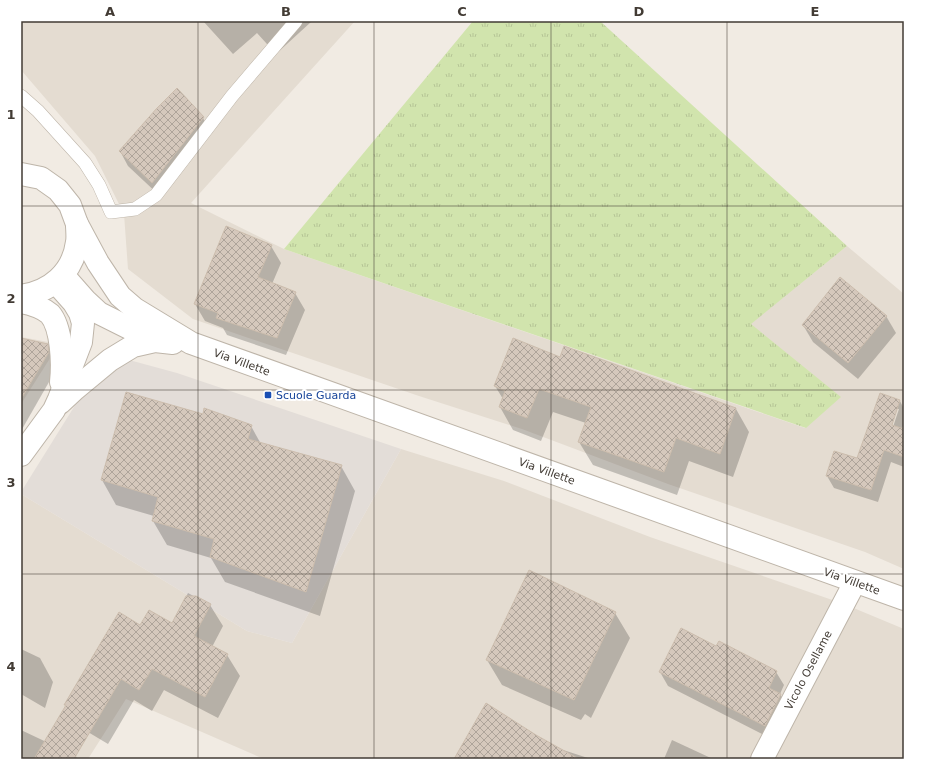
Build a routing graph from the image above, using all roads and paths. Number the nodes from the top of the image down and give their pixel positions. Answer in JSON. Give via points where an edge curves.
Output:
{"nodes":[{"id":1,"x":296,"y":21,"type":"edge"},
{"id":2,"x":21,"y":96,"type":"edge"},
{"id":3,"x":21,"y":165,"type":"edge"},
{"id":4,"x":31,"y":176,"type":"edge"},
{"id":5,"x":77,"y":224,"type":"junction"},
{"id":6,"x":59,"y":279,"type":"junction"},
{"id":7,"x":21,"y":296,"type":"edge"},
{"id":8,"x":21,"y":302,"type":"edge"},
{"id":9,"x":194,"y":344,"type":"junction"},
{"id":10,"x":56,"y":404,"type":"junction"},
{"id":11,"x":21,"y":455,"type":"edge"},
{"id":12,"x":855,"y":582,"type":"junction"},
{"id":13,"x":904,"y":599,"type":"edge"},
{"id":14,"x":762,"y":759,"type":"edge"}],
"edges":[{"from":1,"to":2,"type":"lane","via":[[232,96],[156,194],[135,208],[111,212],[100,185],[85,163],[38,110]]},
{"from":3,"to":4,"type":"street","name":"Via Villette"},
{"from":4,"to":5,"type":"street","name":"Via Villette","via":[[58,190],[70,205]]},
{"from":5,"to":6,"type":"street","name":"Via Villette","via":[[77,242],[72,259]]},
{"from":5,"to":9,"type":"street","name":"Via Villette","via":[[120,296],[135,309]]},
{"from":6,"to":7,"type":"street","via":[[44,290]]},
{"from":6,"to":9,"type":"street","name":"Via Villette","via":[[99,313],[133,330]]},
{"from":6,"to":10,"type":"street","via":[[80,313],[83,323],[81,342]]},
{"from":8,"to":10,"type":"street","via":[[43,309],[54,320],[58,331],[62,375]]},
{"from":9,"to":10,"type":"street","via":[[155,341],[133,346],[110,360]]},
{"from":9,"to":12,"type":"street","name":"Via Villette"},
{"from":10,"to":11,"type":"street"},
{"from":12,"to":13,"type":"street","name":"Via Villette"},
{"from":12,"to":14,"type":"street","name":"Vicolo Osellame"}]}
